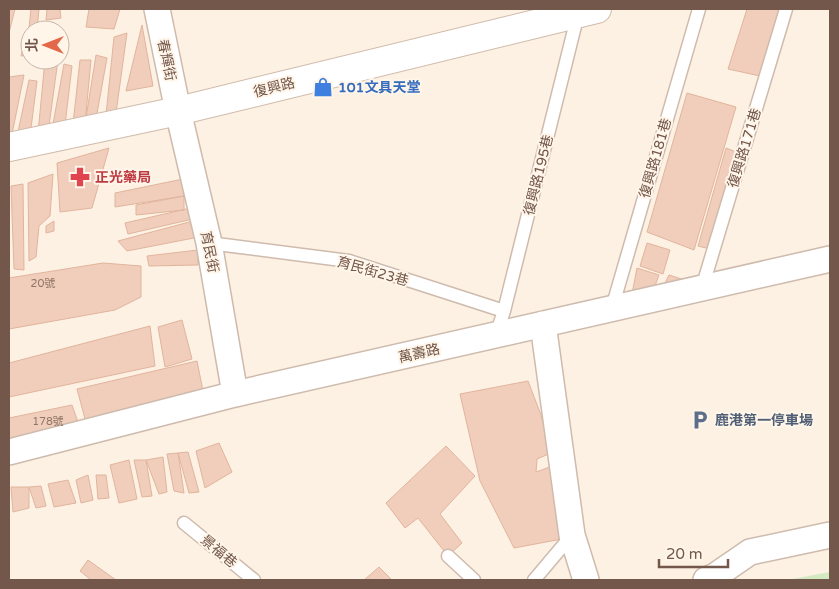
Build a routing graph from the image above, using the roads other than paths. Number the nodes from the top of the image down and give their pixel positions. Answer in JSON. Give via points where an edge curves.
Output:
{"nodes":[{"id":1,"x":157,"y":9,"type":"edge"},
{"id":2,"x":698,"y":9,"type":"edge"},
{"id":3,"x":786,"y":9,"type":"edge"},
{"id":4,"x":588,"y":11,"type":"edge"},
{"id":5,"x":178,"y":111,"type":"junction"},
{"id":6,"x":9,"y":147,"type":"edge"},
{"id":7,"x":209,"y":243,"type":"junction"},
{"id":8,"x":830,"y":259,"type":"edge"},
{"id":9,"x":702,"y":288,"type":"junction"},
{"id":10,"x":612,"y":308,"type":"junction"},
{"id":11,"x":504,"y":311,"type":"junction"},
{"id":12,"x":543,"y":324,"type":"junction"},
{"id":13,"x":496,"y":335,"type":"junction"},
{"id":14,"x":235,"y":394,"type":"junction"},
{"id":15,"x":9,"y":452,"type":"edge"},
{"id":16,"x":184,"y":523,"type":"dead end"},
{"id":17,"x":572,"y":535,"type":"junction"},
{"id":18,"x":830,"y":535,"type":"edge"},
{"id":19,"x":448,"y":556,"type":"dead end"},
{"id":20,"x":713,"y":579,"type":"edge"},
{"id":21,"x":254,"y":580,"type":"edge"},
{"id":22,"x":474,"y":580,"type":"edge"},
{"id":23,"x":534,"y":580,"type":"edge"},
{"id":24,"x":586,"y":580,"type":"edge"}],
"edges":[{"from":1,"to":5,"type":"street","name":"春輝街"},
{"from":2,"to":10,"type":"lane","name":"復興路181巷"},
{"from":3,"to":9,"type":"lane","name":"復興路171巷"},
{"from":4,"to":5,"type":"street","name":"復興路"},
{"from":4,"to":11,"type":"lane","name":"復興路195巷"},
{"from":5,"to":6,"type":"street","name":"復興路"},
{"from":5,"to":7,"type":"street","name":"育民街"},
{"from":7,"to":11,"type":"lane","name":"育民街23巷","via":[[349,261]]},
{"from":7,"to":14,"type":"street","name":"育民街"},
{"from":8,"to":9,"type":"street","name":"萬壽路"},
{"from":9,"to":10,"type":"street","name":"萬壽路"},
{"from":10,"to":12,"type":"street","name":"萬壽路"},
{"from":11,"to":13,"type":"lane","name":"復興路195巷"},
{"from":12,"to":13,"type":"street","name":"萬壽路"},
{"from":12,"to":17,"type":"street"},
{"from":13,"to":14,"type":"street","name":"萬壽路"},
{"from":14,"to":15,"type":"street","name":"萬壽路"},
{"from":16,"to":21,"type":"lane","name":"景福巷"},
{"from":17,"to":23,"type":"lane"},
{"from":17,"to":24,"type":"street"},
{"from":18,"to":20,"type":"street","via":[[750,552]]},
{"from":19,"to":22,"type":"lane"}]}
